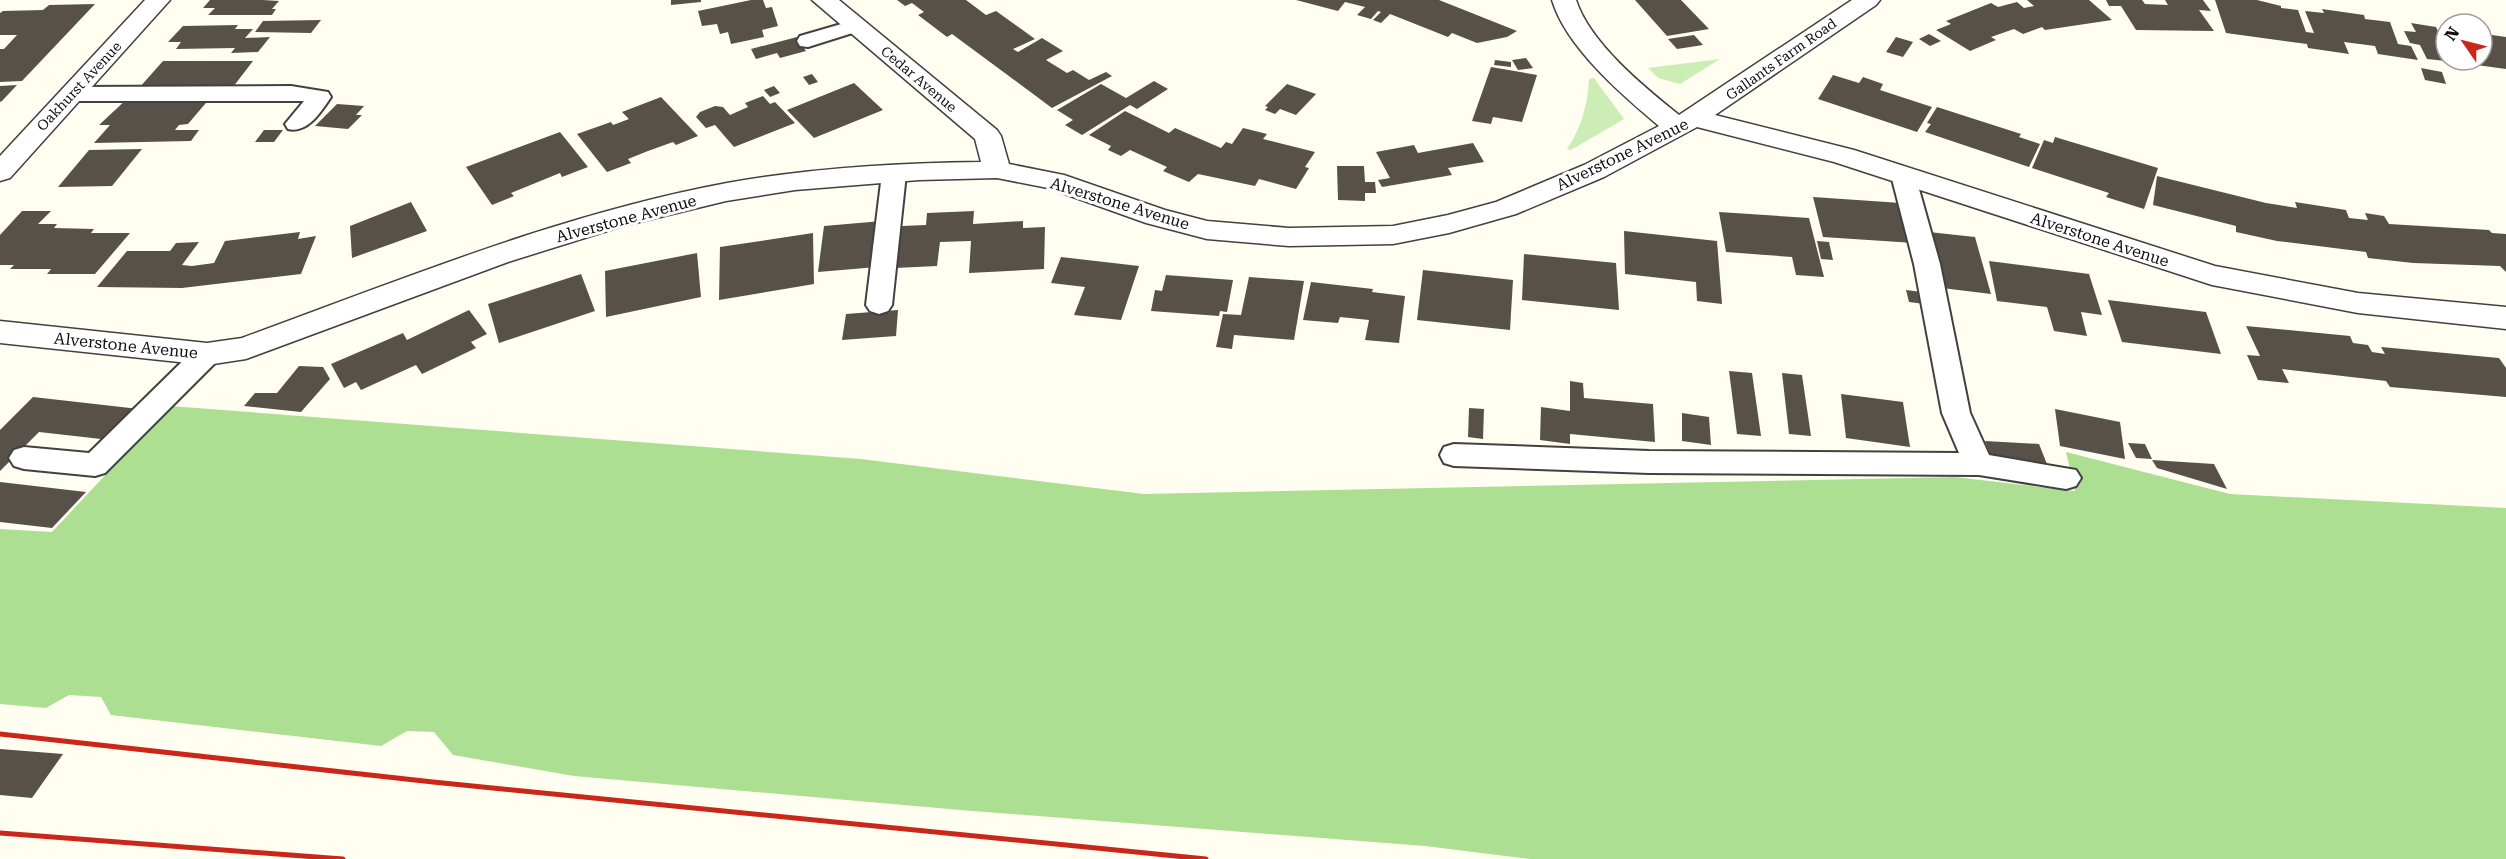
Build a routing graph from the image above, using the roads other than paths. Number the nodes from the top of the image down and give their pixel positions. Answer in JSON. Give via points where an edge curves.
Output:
{"nodes":[{"id":1,"x":158,"y":0,"type":"edge"},
{"id":2,"x":824,"y":0,"type":"edge"},
{"id":3,"x":1868,"y":0,"type":"edge"},
{"id":4,"x":1556,"y":3,"type":"edge"},
{"id":5,"x":855,"y":26,"type":"junction"},
{"id":6,"x":808,"y":41,"type":"dead end"},
{"id":7,"x":71,"y":94,"type":"junction"},
{"id":8,"x":1686,"y":122,"type":"junction"},
{"id":9,"x":296,"y":124,"type":"dead end"},
{"id":10,"x":997,"y":170,"type":"junction"},
{"id":11,"x":0,"y":172,"type":"edge"},
{"id":12,"x":894,"y":174,"type":"junction"},
{"id":13,"x":1903,"y":175,"type":"junction"},
{"id":14,"x":879,"y":305,"type":"dead end"},
{"id":15,"x":2506,"y":318,"type":"edge"},
{"id":16,"x":0,"y":332,"type":"edge"},
{"id":17,"x":207,"y":354,"type":"junction"},
{"id":18,"x":1454,"y":455,"type":"dead end"},
{"id":19,"x":24,"y":458,"type":"dead end"},
{"id":20,"x":1979,"y":464,"type":"junction"},
{"id":21,"x":2066,"y":478,"type":"dead end"}],
"edges":[{"from":1,"to":7,"type":"street","name":"Oakhurst Avenue"},
{"from":2,"to":5,"type":"street","name":"Cedar Avenue"},
{"from":3,"to":8,"type":"street","name":"Gallants Farm Road"},
{"from":4,"to":8,"type":"street","via":[[1639,96]]},
{"from":5,"to":6,"type":"lane"},
{"from":5,"to":10,"type":"street","name":"Cedar Avenue","via":[[988,136]]},
{"from":7,"to":9,"type":"lane","via":[[291,93],[320,97]]},
{"from":7,"to":11,"type":"street","name":"Oakhurst Avenue"},
{"from":8,"to":10,"type":"street","name":"Alverstone Avenue","via":[[1594,171],[1506,208],[1393,235],[1288,237],[1207,230],[1156,217],[1053,181]]},
{"from":8,"to":13,"type":"street","name":"Alverstone Avenue","via":[[1844,156]]},
{"from":10,"to":12,"type":"street","name":"Alverstone Avenue"},
{"from":12,"to":14,"type":"lane"},
{"from":12,"to":17,"type":"street","name":"Alverstone Avenue","via":[[726,192],[616,218],[498,255],[246,348]]},
{"from":13,"to":15,"type":"street","name":"Alverstone Avenue","via":[[2212,275],[2358,303]]},
{"from":13,"to":20,"type":"lane","via":[[1927,264],[1956,413]]},
{"from":16,"to":17,"type":"street","name":"Alverstone Avenue"},
{"from":17,"to":19,"type":"lane","via":[[95,465]]},
{"from":18,"to":20,"type":"lane","via":[[1649,462]]},
{"from":20,"to":21,"type":"lane"}]}
